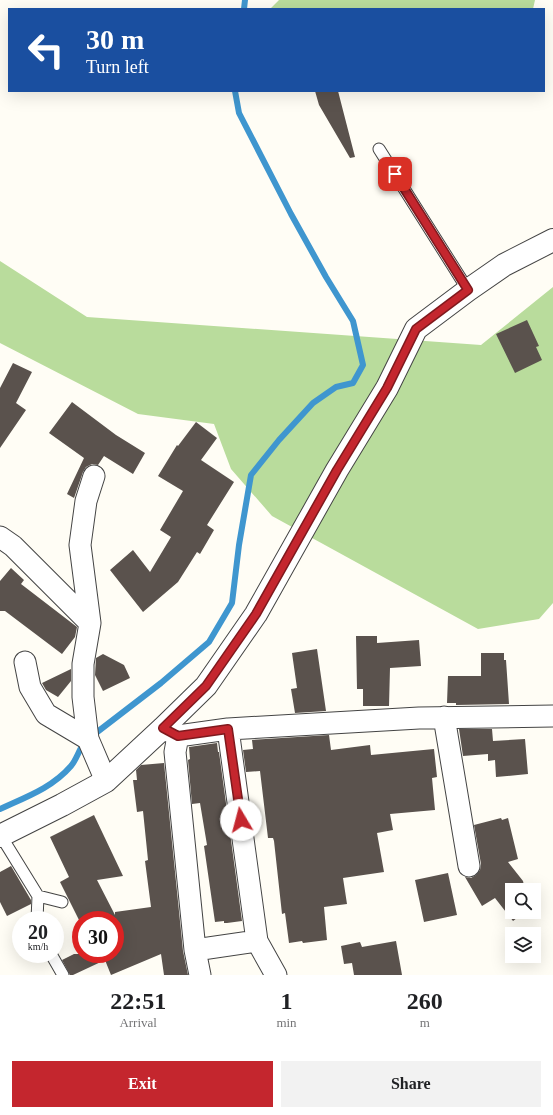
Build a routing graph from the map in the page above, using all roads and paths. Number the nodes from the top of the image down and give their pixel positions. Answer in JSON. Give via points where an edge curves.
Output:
{"nodes":[{"id":1,"x":379,"y":149,"type":"dead end"},
{"id":2,"x":553,"y":240,"type":"edge"},
{"id":3,"x":468,"y":290,"type":"junction"},
{"id":4,"x":94,"y":476,"type":"dead end"},
{"id":5,"x":0,"y":537,"type":"edge"},
{"id":6,"x":90,"y":623,"type":"junction"},
{"id":7,"x":25,"y":662,"type":"dead end"},
{"id":8,"x":553,"y":716,"type":"edge"},
{"id":9,"x":444,"y":717,"type":"junction"},
{"id":10,"x":228,"y":729,"type":"junction"},
{"id":11,"x":171,"y":732,"type":"junction"},
{"id":12,"x":88,"y":738,"type":"junction"},
{"id":13,"x":106,"y":780,"type":"junction"},
{"id":14,"x":0,"y":836,"type":"edge"},
{"id":15,"x":469,"y":866,"type":"dead end"},
{"id":16,"x":38,"y":896,"type":"junction"},
{"id":17,"x":62,"y":902,"type":"dead end"},
{"id":18,"x":37,"y":911,"type":"edge"},
{"id":19,"x":257,"y":941,"type":"junction"},
{"id":20,"x":195,"y":950,"type":"junction"},
{"id":21,"x":57,"y":963,"type":"edge"},
{"id":22,"x":64,"y":975,"type":"edge"},
{"id":23,"x":200,"y":975,"type":"edge"},
{"id":24,"x":276,"y":975,"type":"edge"}],
"edges":[{"from":1,"to":3,"type":"lane"},
{"from":2,"to":3,"type":"street","via":[[504,265]]},
{"from":3,"to":11,"type":"street","via":[[416,329],[387,388],[337,470],[256,614]]},
{"from":4,"to":6,"type":"street","via":[[86,501],[80,545]]},
{"from":5,"to":6,"type":"street","via":[[13,546]]},
{"from":6,"to":12,"type":"street","via":[[83,664],[83,697]]},
{"from":7,"to":12,"type":"street","via":[[30,687],[46,714]]},
{"from":8,"to":9,"type":"street"},
{"from":9,"to":10,"type":"street"},
{"from":9,"to":15,"type":"street"},
{"from":10,"to":11,"type":"street"},
{"from":10,"to":19,"type":"street"},
{"from":11,"to":13,"type":"street"},
{"from":11,"to":20,"type":"street"},
{"from":12,"to":13,"type":"street"},
{"from":13,"to":14,"type":"street"},
{"from":14,"to":16,"type":"lane"},
{"from":16,"to":17,"type":"lane"},
{"from":16,"to":18,"type":"lane"},
{"from":19,"to":20,"type":"street"},
{"from":19,"to":24,"type":"street"},
{"from":20,"to":23,"type":"street"},
{"from":21,"to":22,"type":"lane"}]}
